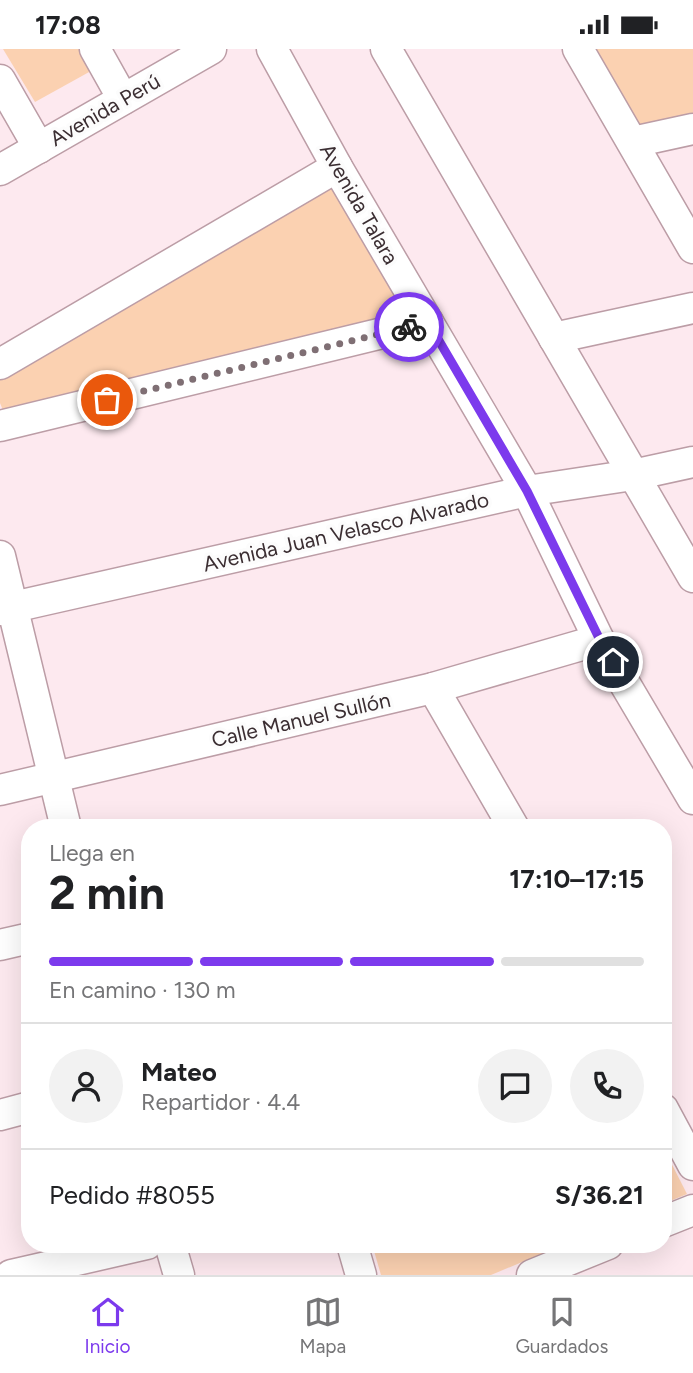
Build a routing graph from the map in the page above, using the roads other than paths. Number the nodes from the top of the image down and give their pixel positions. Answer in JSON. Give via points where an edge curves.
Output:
{"nodes":[{"id":1,"x":95,"y":49,"type":"edge"},
{"id":2,"x":211,"y":49,"type":"edge"},
{"id":3,"x":272,"y":49,"type":"edge"},
{"id":4,"x":386,"y":49,"type":"edge"},
{"id":5,"x":578,"y":49,"type":"edge"},
{"id":6,"x":0,"y":81,"type":"edge"},
{"id":7,"x":124,"y":99,"type":"junction"},
{"id":8,"x":693,"y":129,"type":"edge"},
{"id":9,"x":633,"y":142,"type":"junction"},
{"id":10,"x":39,"y":148,"type":"junction"},
{"id":11,"x":337,"y":167,"type":"junction"},
{"id":12,"x":0,"y":170,"type":"edge"},
{"id":13,"x":693,"y":248,"type":"edge"},
{"id":14,"x":693,"y":308,"type":"edge"},
{"id":15,"x":428,"y":322,"type":"junction"},
{"id":16,"x":554,"y":338,"type":"junction"},
{"id":17,"x":0,"y":364,"type":"edge"},
{"id":18,"x":0,"y":426,"type":"edge"},
{"id":19,"x":693,"y":462,"type":"edge"},
{"id":20,"x":634,"y":475,"type":"junction"},
{"id":21,"x":527,"y":491,"type":"junction"},
{"id":22,"x":0,"y":556,"type":"edge"},
{"id":23,"x":693,"y":577,"type":"edge"},
{"id":24,"x":7,"y":608,"type":"edge"},
{"id":25,"x":600,"y":640,"type":"junction"},
{"id":26,"x":433,"y":688,"type":"junction"},
{"id":27,"x":54,"y":779,"type":"junction"},
{"id":28,"x":0,"y":790,"type":"edge"},
{"id":29,"x":692,"y":797,"type":"edge"},
{"id":30,"x":64,"y":819,"type":"edge"},
{"id":31,"x":509,"y":819,"type":"edge"},
{"id":32,"x":21,"y":941,"type":"edge"},
{"id":33,"x":0,"y":945,"type":"edge"},
{"id":34,"x":21,"y":1110,"type":"edge"},
{"id":35,"x":0,"y":1115,"type":"edge"},
{"id":36,"x":672,"y":1126,"type":"edge"},
{"id":37,"x":693,"y":1165,"type":"edge"},
{"id":38,"x":693,"y":1210,"type":"edge"},
{"id":39,"x":672,"y":1218,"type":"edge"},
{"id":40,"x":108,"y":1253,"type":"edge"},
{"id":41,"x":173,"y":1253,"type":"edge"},
{"id":42,"x":355,"y":1253,"type":"edge"},
{"id":43,"x":595,"y":1253,"type":"edge"},
{"id":44,"x":573,"y":1268,"type":"edge"},
{"id":45,"x":11,"y":1275,"type":"edge"},
{"id":46,"x":179,"y":1275,"type":"edge"},
{"id":47,"x":361,"y":1275,"type":"edge"},
{"id":48,"x":531,"y":1275,"type":"edge"}],
"edges":[{"from":1,"to":7,"type":"street"},
{"from":2,"to":7,"type":"street","name":"Avenida Perú"},
{"from":3,"to":11,"type":"street","name":"Avenida Talara"},
{"from":4,"to":16,"type":"street"},
{"from":5,"to":9,"type":"street"},
{"from":6,"to":10,"type":"street"},
{"from":7,"to":10,"type":"street","name":"Avenida Perú"},
{"from":8,"to":9,"type":"street"},
{"from":9,"to":13,"type":"street"},
{"from":10,"to":12,"type":"street","name":"Avenida Perú"},
{"from":11,"to":15,"type":"street","name":"Avenida Talara"},
{"from":11,"to":17,"type":"street"},
{"from":14,"to":16,"type":"street"},
{"from":15,"to":18,"type":"street"},
{"from":15,"to":21,"type":"street","name":"Avenida Talara"},
{"from":16,"to":20,"type":"street"},
{"from":19,"to":20,"type":"street","name":"Avenida Juan Velasco Alvarado"},
{"from":20,"to":21,"type":"street","name":"Avenida Juan Velasco Alvarado"},
{"from":20,"to":23,"type":"street"},
{"from":21,"to":24,"type":"street","name":"Avenida Juan Velasco Alvarado"},
{"from":21,"to":25,"type":"street","name":"Avenida Talara"},
{"from":22,"to":24,"type":"street"},
{"from":24,"to":27,"type":"street"},
{"from":25,"to":26,"type":"street","name":"Calle Manuel Sullón"},
{"from":25,"to":29,"type":"street","name":"Avenida Talara"},
{"from":26,"to":27,"type":"street","name":"Calle Manuel Sullón"},
{"from":26,"to":31,"type":"street"},
{"from":27,"to":28,"type":"street","name":"Calle Manuel Sullón"},
{"from":27,"to":30,"type":"street"},
{"from":32,"to":33,"type":"street"},
{"from":34,"to":35,"type":"street"},
{"from":36,"to":37,"type":"street"},
{"from":38,"to":39,"type":"street"},
{"from":40,"to":45,"type":"street"},
{"from":41,"to":46,"type":"street"},
{"from":42,"to":47,"type":"street"},
{"from":43,"to":44,"type":"street"},
{"from":44,"to":48,"type":"street"}]}
